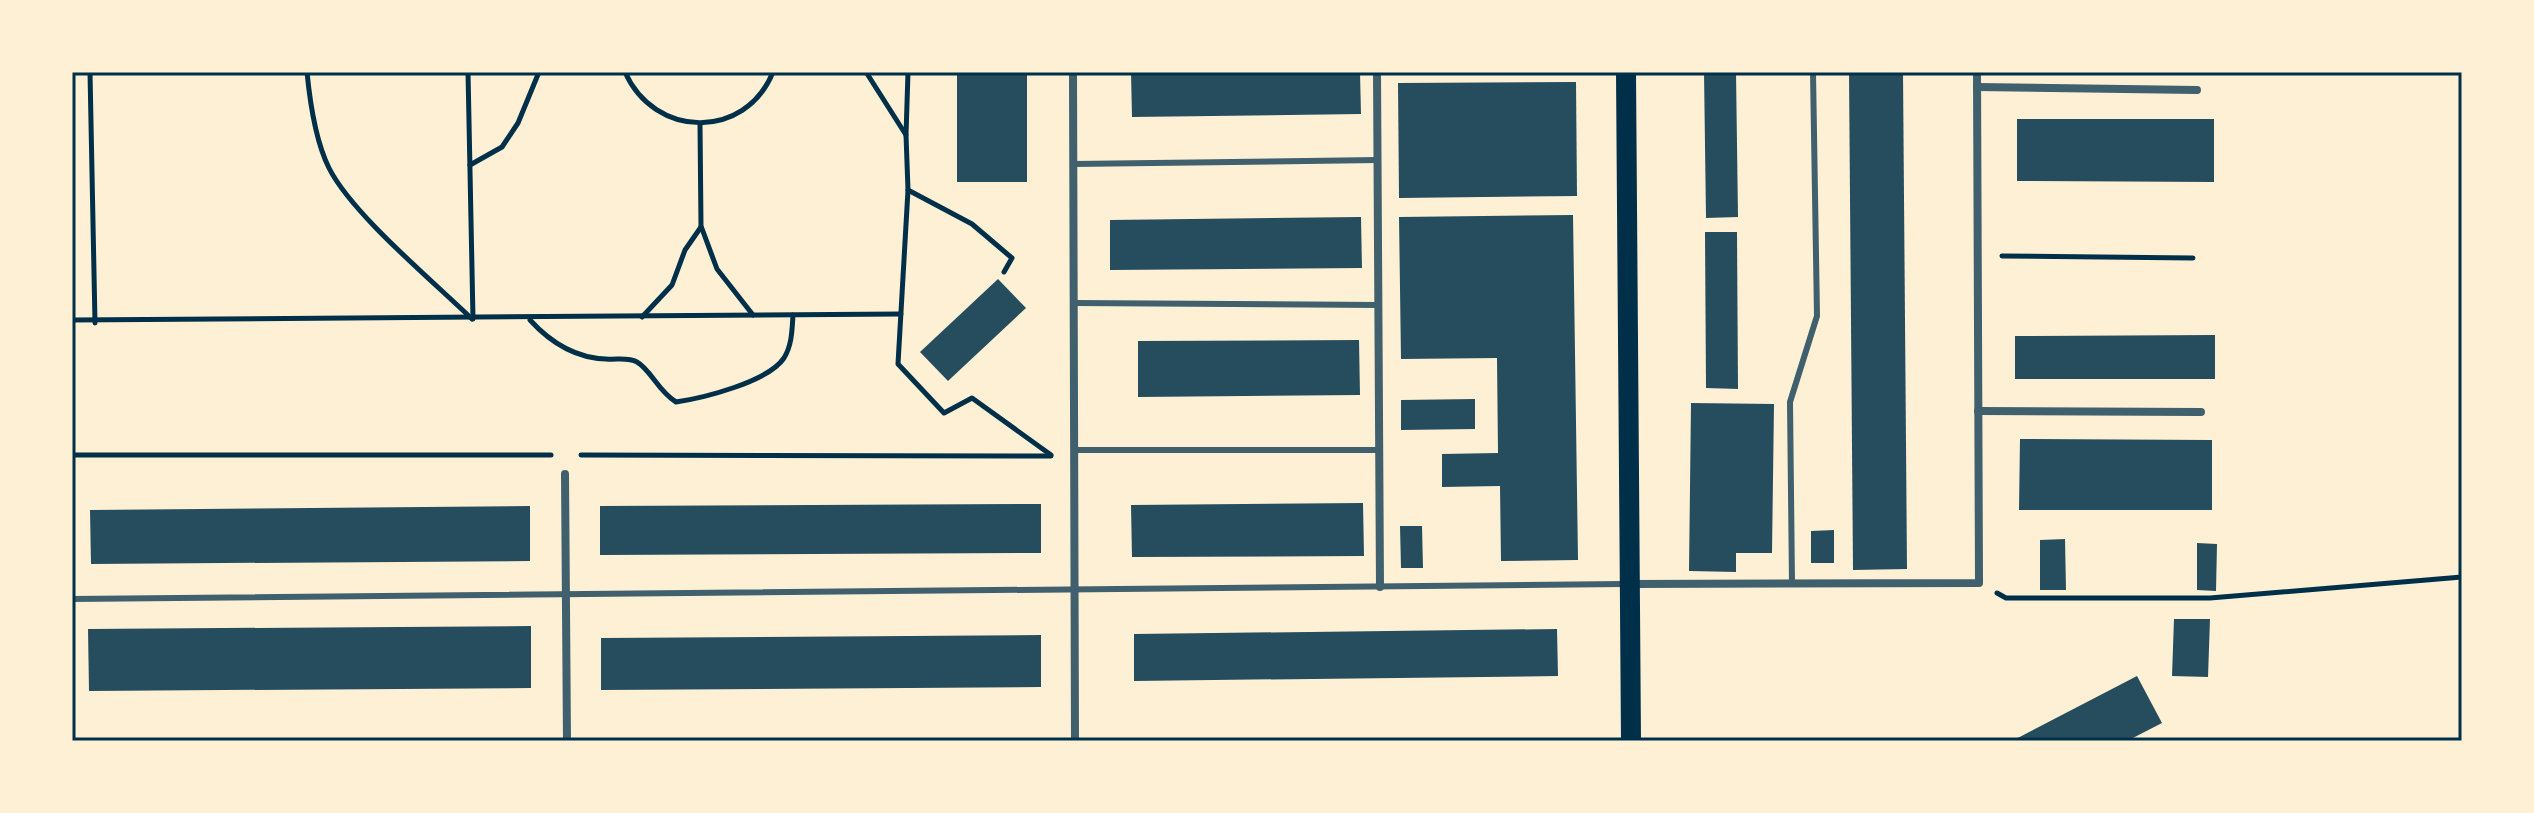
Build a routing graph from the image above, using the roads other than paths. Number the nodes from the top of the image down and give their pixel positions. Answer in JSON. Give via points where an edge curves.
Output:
{"nodes":[{"id":1,"x":1073,"y":72,"type":"edge"},
{"id":2,"x":1377,"y":72,"type":"edge"},
{"id":3,"x":1626,"y":72,"type":"edge"},
{"id":4,"x":1813,"y":72,"type":"edge"},
{"id":5,"x":1977,"y":72,"type":"edge"},
{"id":6,"x":1977,"y":87,"type":"junction"},
{"id":7,"x":2197,"y":90,"type":"dead end"},
{"id":8,"x":1378,"y":160,"type":"junction"},
{"id":9,"x":1073,"y":164,"type":"junction"},
{"id":10,"x":1073,"y":303,"type":"junction"},
{"id":11,"x":1379,"y":305,"type":"junction"},
{"id":12,"x":1978,"y":411,"type":"junction"},
{"id":13,"x":2201,"y":412,"type":"dead end"},
{"id":14,"x":1074,"y":450,"type":"junction"},
{"id":15,"x":1379,"y":450,"type":"junction"},
{"id":16,"x":565,"y":474,"type":"dead end"},
{"id":17,"x":1792,"y":583,"type":"junction"},
{"id":18,"x":1631,"y":584,"type":"junction"},
{"id":19,"x":1380,"y":587,"type":"junction"},
{"id":20,"x":1075,"y":589,"type":"junction"},
{"id":21,"x":566,"y":594,"type":"junction"},
{"id":22,"x":72,"y":599,"type":"edge"},
{"id":23,"x":567,"y":741,"type":"edge"},
{"id":24,"x":1075,"y":741,"type":"edge"},
{"id":25,"x":1631,"y":741,"type":"edge"}],
"edges":[{"from":1,"to":9,"type":"street"},
{"from":2,"to":8,"type":"street"},
{"from":3,"to":18,"type":"main road"},
{"from":4,"to":17,"type":"lane","via":[[1817,316],[1790,402]]},
{"from":5,"to":6,"type":"street"},
{"from":6,"to":7,"type":"street"},
{"from":6,"to":12,"type":"street"},
{"from":8,"to":9,"type":"lane"},
{"from":8,"to":11,"type":"street"},
{"from":9,"to":10,"type":"street"},
{"from":10,"to":11,"type":"lane"},
{"from":10,"to":14,"type":"street"},
{"from":11,"to":15,"type":"street"},
{"from":12,"to":13,"type":"street"},
{"from":12,"to":17,"type":"street","via":[[1979,583]]},
{"from":14,"to":15,"type":"lane"},
{"from":14,"to":20,"type":"street"},
{"from":15,"to":19,"type":"street"},
{"from":16,"to":21,"type":"street"},
{"from":17,"to":18,"type":"street"},
{"from":18,"to":19,"type":"lane"},
{"from":18,"to":25,"type":"main road"},
{"from":19,"to":20,"type":"lane"},
{"from":20,"to":21,"type":"lane"},
{"from":20,"to":24,"type":"street"},
{"from":21,"to":22,"type":"lane"},
{"from":21,"to":23,"type":"street"}]}
